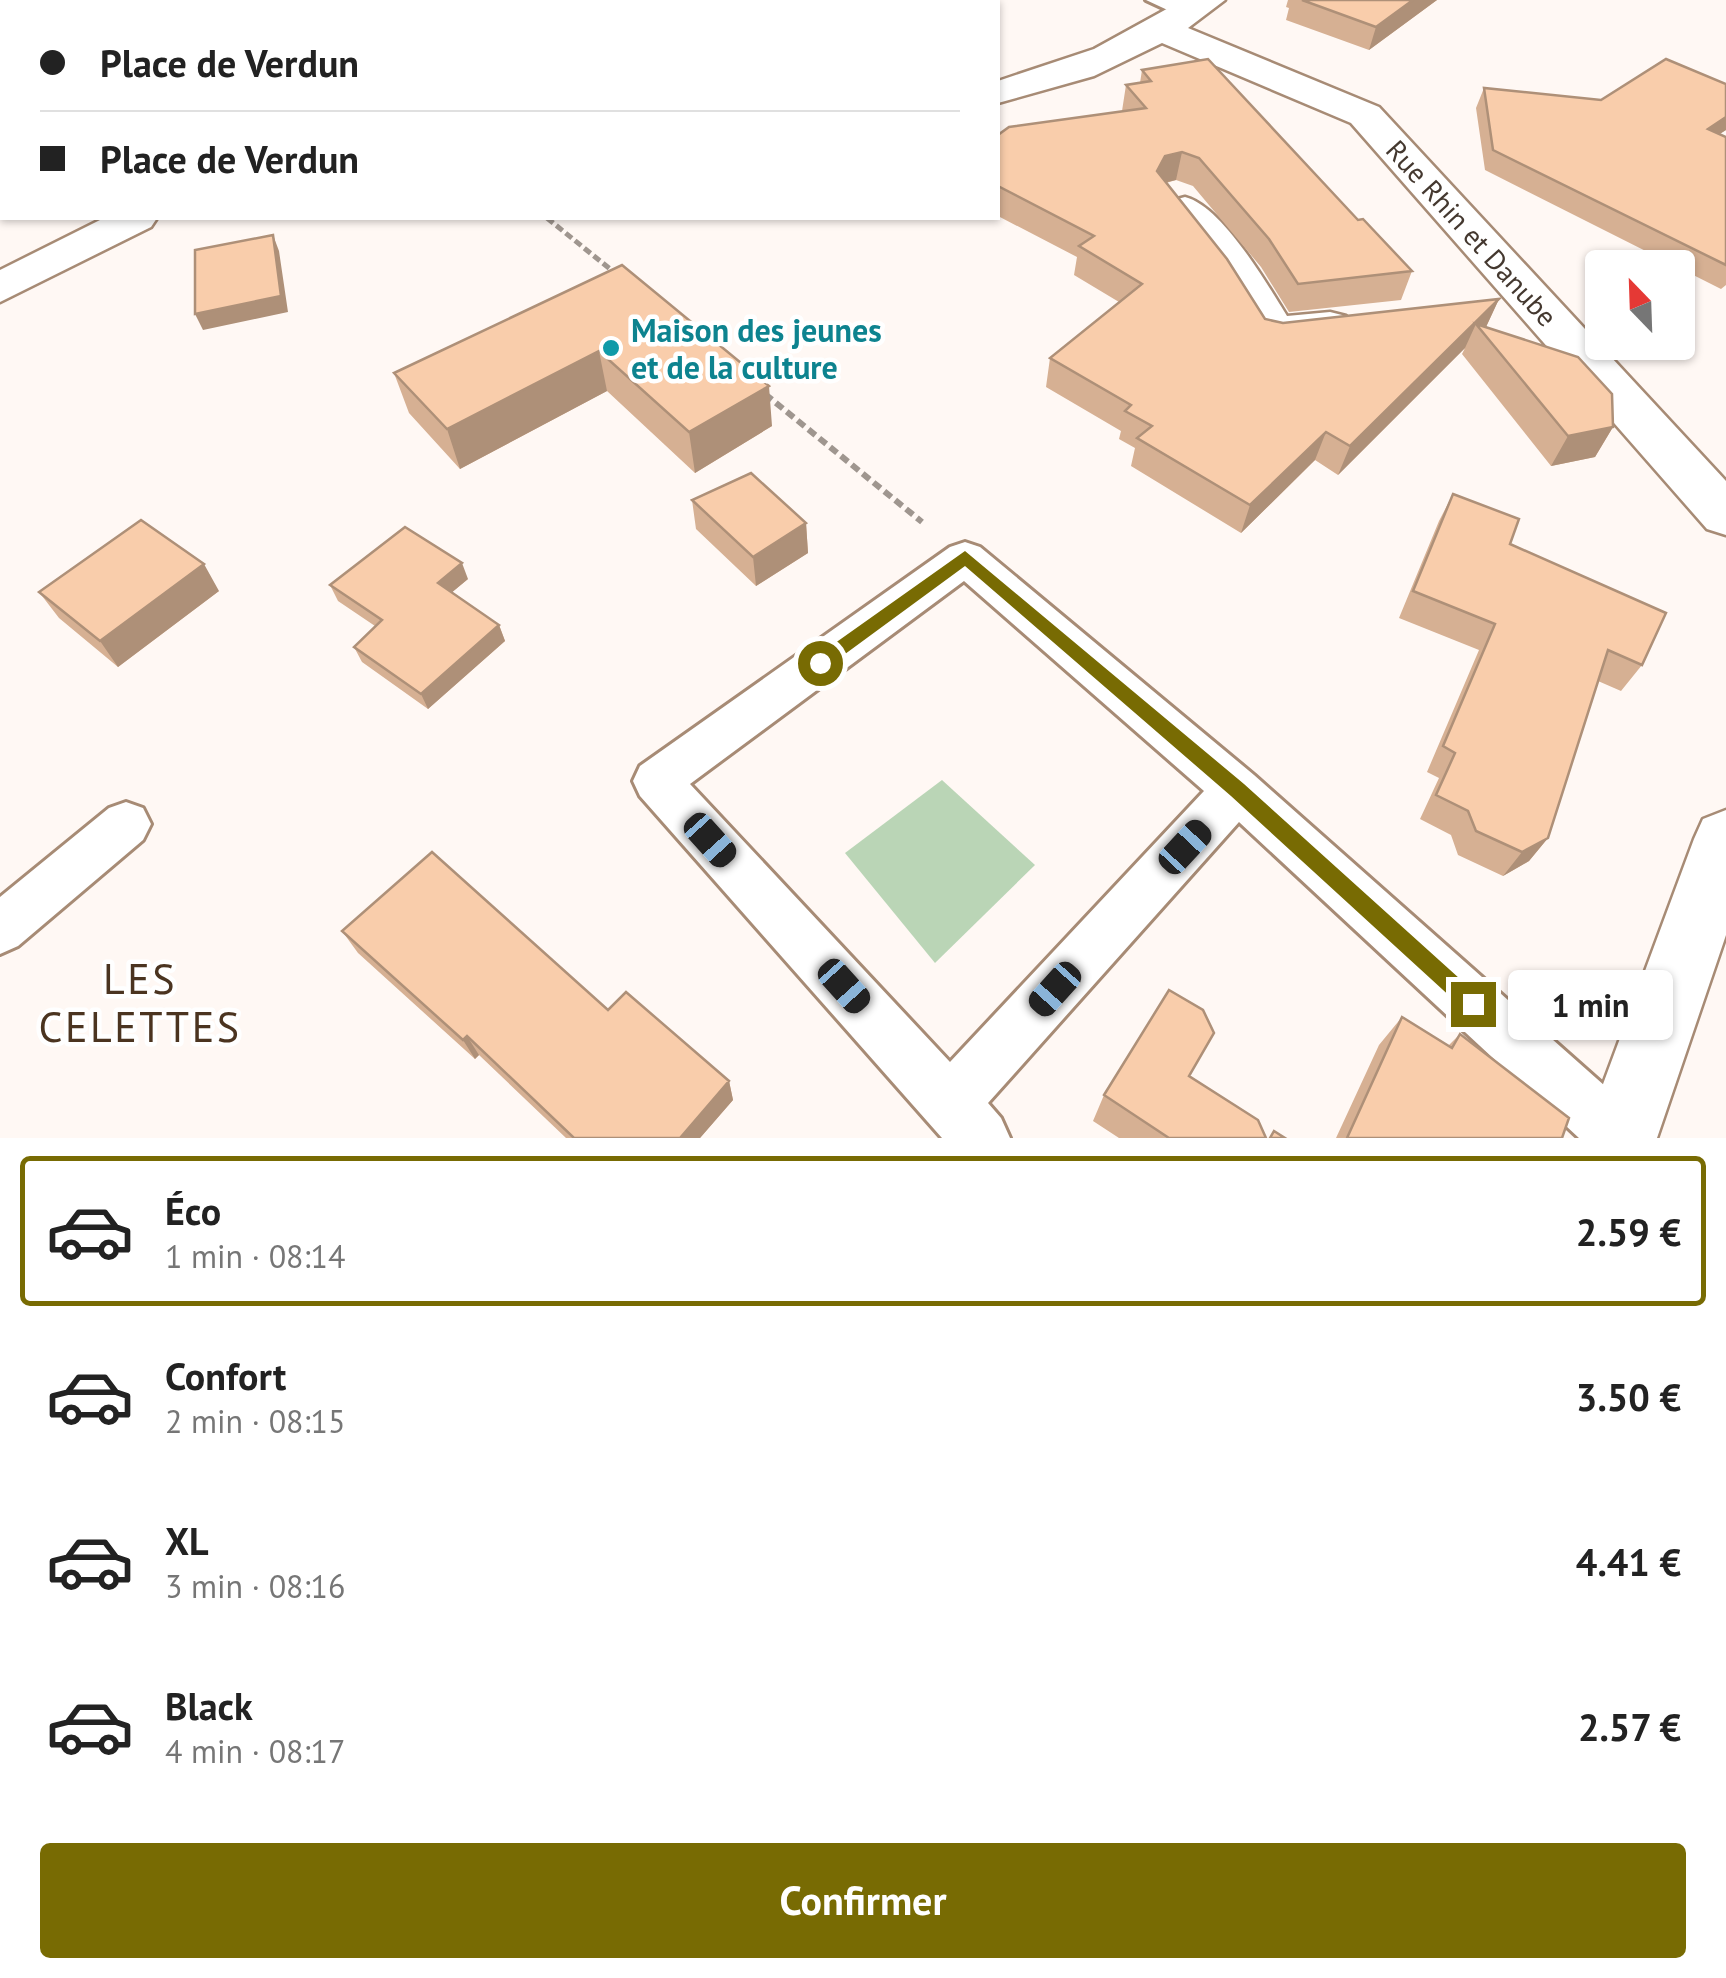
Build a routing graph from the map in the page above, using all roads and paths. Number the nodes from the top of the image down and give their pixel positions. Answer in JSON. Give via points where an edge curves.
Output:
{"nodes":[{"id":1,"x":1179,"y":10,"type":"edge"},
{"id":2,"x":1000,"y":91,"type":"edge"},
{"id":3,"x":1175,"y":197,"type":"edge"},
{"id":4,"x":132,"y":220,"type":"edge"},
{"id":5,"x":549,"y":220,"type":"edge"},
{"id":6,"x":624,"y":280,"type":"edge"},
{"id":7,"x":0,"y":288,"type":"edge"},
{"id":8,"x":1536,"y":303,"type":"junction"},
{"id":9,"x":1480,"y":309,"type":"edge"},
{"id":10,"x":1368,"y":322,"type":"edge"},
{"id":11,"x":761,"y":391,"type":"edge"},
{"id":12,"x":1726,"y":515,"type":"edge"},
{"id":13,"x":965,"y":558,"type":"junction"},
{"id":14,"x":1238,"y":790,"type":"junction"},
{"id":15,"x":126,"y":824,"type":"dead end"},
{"id":16,"x":1726,"y":840,"type":"edge"},
{"id":17,"x":0,"y":929,"type":"edge"},
{"id":18,"x":966,"y":1120,"type":"edge"},
{"id":19,"x":1620,"y":1138,"type":"edge"}],
"edges":[{"from":1,"to":2,"type":"street","via":[[1091,65]]},
{"from":1,"to":8,"type":"street","name":"Rue Rhin et Danube","via":[[1365,114]]},
{"from":3,"to":10,"type":"street","via":[[1242,279],[1274,333]]},
{"from":4,"to":7,"type":"street"},
{"from":5,"to":6,"type":"path"},
{"from":8,"to":9,"type":"street"},
{"from":8,"to":12,"type":"street","name":"Rue Rhin et Danube"},
{"from":11,"to":13,"type":"path"},
{"from":13,"to":14,"type":"lane"},
{"from":13,"to":18,"type":"lane","via":[[657,781]]},
{"from":14,"to":18,"type":"lane"},
{"from":14,"to":19,"type":"lane"},
{"from":15,"to":17,"type":"lane"},
{"from":16,"to":19,"type":"street"}]}
